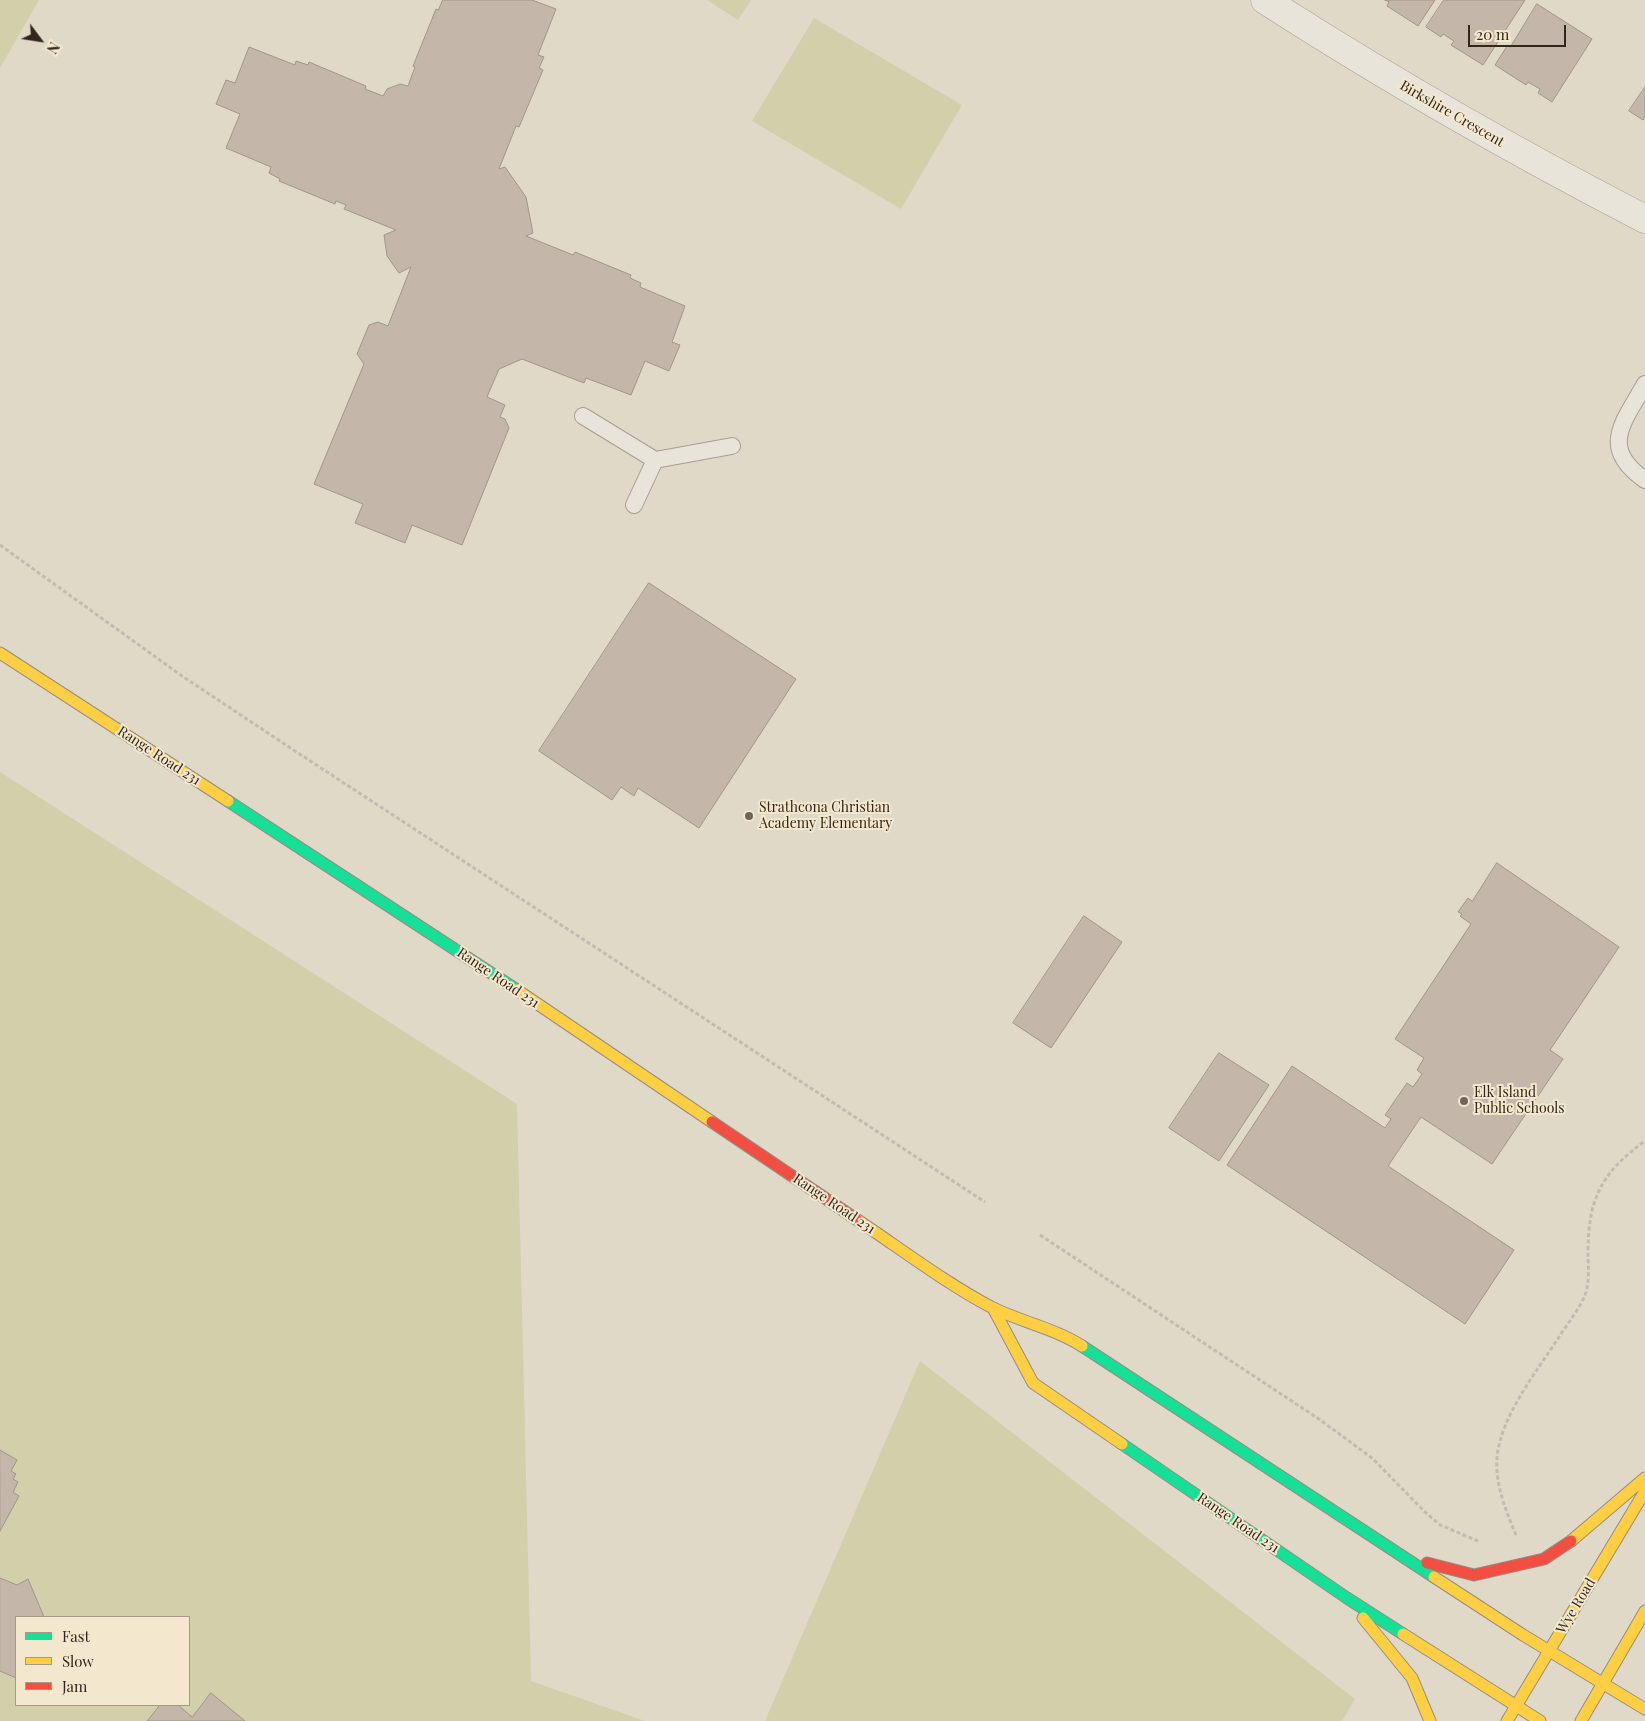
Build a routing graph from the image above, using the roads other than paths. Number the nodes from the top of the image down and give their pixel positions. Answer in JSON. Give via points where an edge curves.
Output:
{"nodes":[{"id":1,"x":1265,"y":0,"type":"edge"},
{"id":2,"x":1645,"y":218,"type":"edge"},
{"id":3,"x":1645,"y":384,"type":"edge"},
{"id":4,"x":583,"y":416,"type":"dead end"},
{"id":5,"x":732,"y":446,"type":"dead end"},
{"id":6,"x":655,"y":460,"type":"junction"},
{"id":7,"x":1645,"y":480,"type":"edge"},
{"id":8,"x":634,"y":505,"type":"dead end"},
{"id":9,"x":0,"y":653,"type":"edge"},
{"id":10,"x":993,"y":1308,"type":"junction"},
{"id":11,"x":1645,"y":1478,"type":"edge"},
{"id":12,"x":1645,"y":1491,"type":"edge"},
{"id":13,"x":1403,"y":1557,"type":"junction"},
{"id":14,"x":1347,"y":1598,"type":"junction"},
{"id":15,"x":1645,"y":1611,"type":"edge"},
{"id":16,"x":1549,"y":1650,"type":"junction"},
{"id":17,"x":1604,"y":1684,"type":"junction"},
{"id":18,"x":1516,"y":1706,"type":"junction"},
{"id":19,"x":1645,"y":1709,"type":"edge"},
{"id":20,"x":1430,"y":1721,"type":"edge"},
{"id":21,"x":1507,"y":1721,"type":"edge"},
{"id":22,"x":1540,"y":1721,"type":"edge"},
{"id":23,"x":1581,"y":1721,"type":"edge"}],
"edges":[{"from":1,"to":2,"type":"street","name":"Birkshire Crescent","via":[[1464,121],[1550,170]]},
{"from":3,"to":7,"type":"lane","via":[[1619,433],[1618,446],[1624,463]]},
{"from":4,"to":6,"type":"lane"},
{"from":5,"to":6,"type":"lane"},
{"from":6,"to":8,"type":"lane"},
{"from":9,"to":10,"type":"street","name":"Range Road 231","via":[[458,950],[961,1290]]},
{"from":10,"to":13,"type":"street","name":"Range Road 231","via":[[1068,1337]]},
{"from":10,"to":14,"type":"street","name":"Range Road 231","via":[[1033,1383]]},
{"from":11,"to":13,"type":"street","via":[[1577,1537],[1544,1559],[1474,1575]]},
{"from":12,"to":16,"type":"street","name":"Wye Road"},
{"from":13,"to":16,"type":"street","name":"Range Road 231"},
{"from":14,"to":18,"type":"street","name":"Range Road 231"},
{"from":14,"to":20,"type":"street","via":[[1412,1678]]},
{"from":15,"to":17,"type":"street"},
{"from":16,"to":17,"type":"street","name":"Range Road 231"},
{"from":16,"to":18,"type":"street","name":"Wye Road"},
{"from":17,"to":19,"type":"street","name":"Range Road 231"},
{"from":17,"to":23,"type":"street"},
{"from":18,"to":21,"type":"street","name":"Wye Road"},
{"from":18,"to":22,"type":"street","name":"Range Road 231"}]}
